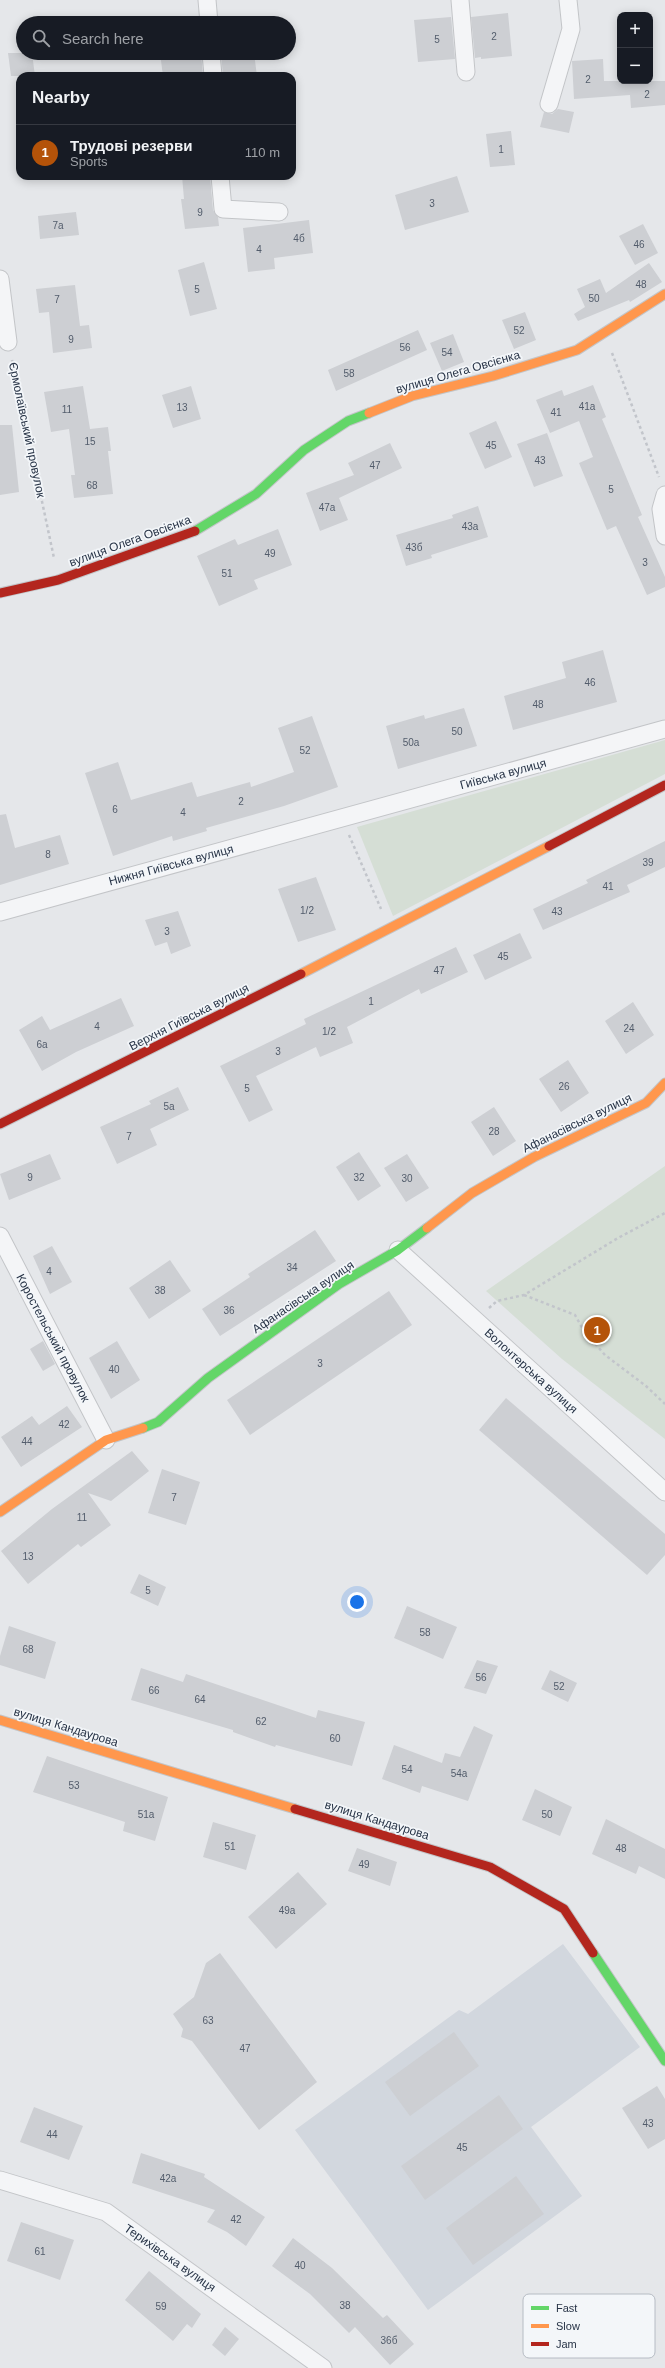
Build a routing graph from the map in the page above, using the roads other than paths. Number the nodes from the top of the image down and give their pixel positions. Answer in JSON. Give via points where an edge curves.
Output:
{"nodes":[{"id":1,"x":207,"y":0,"type":"edge"},
{"id":2,"x":460,"y":0,"type":"edge"},
{"id":3,"x":568,"y":0,"type":"edge"},
{"id":4,"x":208,"y":16,"type":"edge"},
{"id":5,"x":212,"y":60,"type":"edge"},
{"id":6,"x":213,"y":72,"type":"edge"},
{"id":7,"x":466,"y":72,"type":"dead end"},
{"id":8,"x":549,"y":104,"type":"dead end"},
{"id":9,"x":220,"y":180,"type":"edge"},
{"id":10,"x":279,"y":212,"type":"dead end"},
{"id":11,"x":0,"y":279,"type":"edge"},
{"id":12,"x":665,"y":294,"type":"edge"},
{"id":13,"x":8,"y":342,"type":"road end"},
{"id":14,"x":665,"y":495,"type":"edge"},
{"id":15,"x":665,"y":536,"type":"edge"},
{"id":16,"x":0,"y":593,"type":"edge"},
{"id":17,"x":665,"y":729,"type":"edge"},
{"id":18,"x":665,"y":784,"type":"edge"},
{"id":19,"x":342,"y":818,"type":"joint"},
{"id":20,"x":0,"y":912,"type":"edge"},
{"id":21,"x":665,"y":1083,"type":"edge"},
{"id":22,"x":0,"y":1124,"type":"edge"},
{"id":23,"x":0,"y":1236,"type":"edge"},
{"id":24,"x":398,"y":1250,"type":"junction"},
{"id":25,"x":106,"y":1440,"type":"junction"},
{"id":26,"x":665,"y":1492,"type":"edge"},
{"id":27,"x":0,"y":1512,"type":"edge"},
{"id":28,"x":0,"y":1720,"type":"edge"},
{"id":29,"x":665,"y":2061,"type":"edge"},
{"id":30,"x":0,"y":2180,"type":"edge"},
{"id":31,"x":323,"y":2368,"type":"edge"}],
"edges":[{"from":1,"to":4,"type":"street"},
{"from":2,"to":7,"type":"street"},
{"from":3,"to":8,"type":"street","via":[[571,29]]},
{"from":5,"to":6,"type":"street"},
{"from":9,"to":10,"type":"street","via":[[223,209]]},
{"from":11,"to":13,"type":"street"},
{"from":12,"to":16,"type":"street","name":"вулиця Олега Овсієнка","via":[[577,350],[493,376],[412,396],[348,421],[304,450],[256,494],[195,531],[58,580]]},
{"from":14,"to":15,"type":"street","via":[[661,509]]},
{"from":17,"to":19,"type":"street","name":"Гиївська вулиця"},
{"from":18,"to":22,"type":"street","name":"Верхня Гиївська вулиця","via":[[389,930]]},
{"from":19,"to":20,"type":"street","name":"Нижня Гиївська вулиця"},
{"from":21,"to":24,"type":"street","name":"Афанасівська вулиця","via":[[646,1103],[534,1157],[472,1193]]},
{"from":23,"to":25,"type":"street","name":"Коростельський провулок"},
{"from":24,"to":25,"type":"street","name":"Афанасівська вулиця","via":[[332,1289],[208,1378],[158,1422],[132,1434]]},
{"from":24,"to":26,"type":"street","name":"Волонтерська вулиця"},
{"from":25,"to":27,"type":"street","name":"Афанасівська вулиця"},
{"from":28,"to":29,"type":"street","name":"вулиця Кандаурова","via":[[490,1867],[564,1909]]},
{"from":30,"to":31,"type":"street","name":"Терихівська вулиця","via":[[106,2212]]}]}
